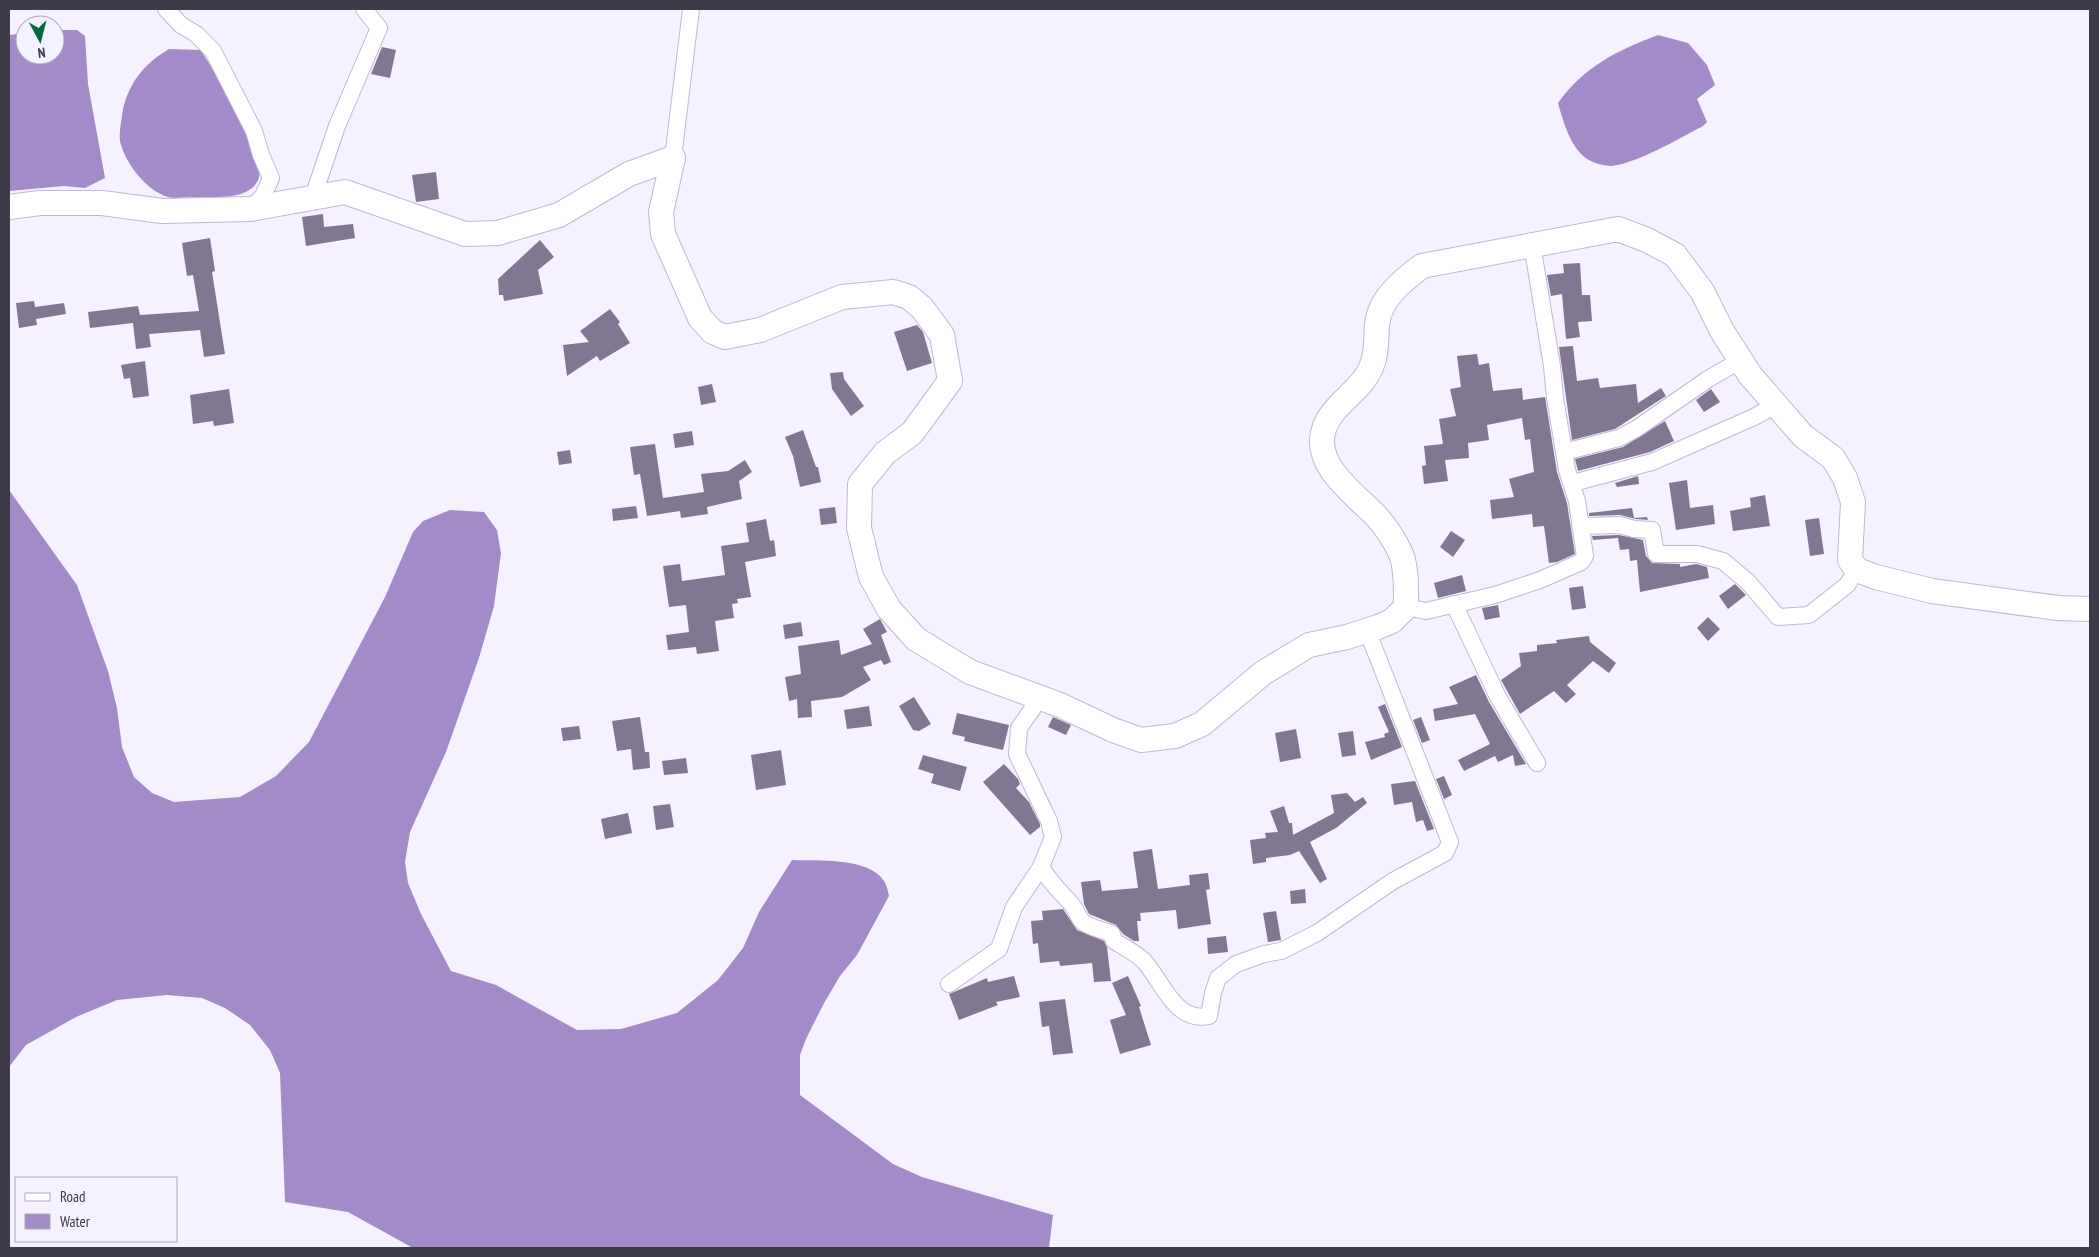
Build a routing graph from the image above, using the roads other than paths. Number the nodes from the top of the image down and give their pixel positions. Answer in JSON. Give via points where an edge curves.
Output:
{"nodes":[{"id":1,"x":166,"y":9,"type":"edge"},
{"id":2,"x":364,"y":9,"type":"edge"},
{"id":3,"x":691,"y":9,"type":"edge"},
{"id":4,"x":673,"y":158,"type":"junction"},
{"id":5,"x":312,"y":197,"type":"junction"},
{"id":6,"x":9,"y":207,"type":"edge"},
{"id":7,"x":250,"y":209,"type":"junction"},
{"id":8,"x":1532,"y":244,"type":"junction"},
{"id":9,"x":1741,"y":360,"type":"junction"},
{"id":10,"x":1776,"y":405,"type":"junction"},
{"id":11,"x":1564,"y":452,"type":"junction"},
{"id":12,"x":1573,"y":483,"type":"junction"},
{"id":13,"x":1580,"y":526,"type":"junction"},
{"id":14,"x":1857,"y":570,"type":"junction"},
{"id":15,"x":1454,"y":604,"type":"junction"},
{"id":16,"x":1406,"y":607,"type":"junction"},
{"id":17,"x":2090,"y":609,"type":"edge"},
{"id":18,"x":1367,"y":630,"type":"junction"},
{"id":19,"x":1040,"y":698,"type":"junction"},
{"id":20,"x":1537,"y":763,"type":"dead end"},
{"id":21,"x":1040,"y":867,"type":"junction"},
{"id":22,"x":949,"y":984,"type":"dead end"}],
"edges":[{"from":1,"to":7,"type":"street","via":[[181,26],[196,34],[213,51],[254,131],[271,178],[263,196]]},
{"from":2,"to":5,"type":"street","via":[[379,28],[337,126]]},
{"from":3,"to":4,"type":"street"},
{"from":4,"to":5,"type":"street","via":[[629,174],[559,215],[498,233],[465,234],[345,192]]},
{"from":4,"to":19,"type":"street","via":[[661,212],[664,234],[700,318],[713,332],[725,337],[760,330],[842,298],[893,292],[908,297],[922,308],[942,335],[950,381],[912,434],[885,453],[860,484],[859,528],[871,577],[888,609],[916,639],[970,672]]},
{"from":5,"to":7,"type":"street"},
{"from":6,"to":7,"type":"street","via":[[40,203],[102,203],[162,211]]},
{"from":8,"to":9,"type":"street","via":[[1618,229],[1675,255],[1702,291]]},
{"from":8,"to":11,"type":"street"},
{"from":8,"to":16,"type":"street","via":[[1422,266],[1403,280],[1383,304],[1377,322],[1373,362],[1365,379],[1333,414],[1324,429],[1321,448],[1333,472],[1376,517],[1402,556]]},
{"from":9,"to":10,"type":"street"},
{"from":9,"to":11,"type":"street","via":[[1619,438]]},
{"from":10,"to":12,"type":"street","via":[[1652,462]]},
{"from":10,"to":14,"type":"street","via":[[1803,436],[1833,458],[1845,478],[1853,502],[1850,560]]},
{"from":11,"to":12,"type":"street"},
{"from":12,"to":13,"type":"street"},
{"from":13,"to":14,"type":"street","via":[[1620,525],[1652,530],[1656,554],[1697,554],[1723,561],[1748,582],[1778,617],[1809,615],[1847,585]]},
{"from":13,"to":15,"type":"street","via":[[1585,556],[1581,562],[1495,595]]},
{"from":14,"to":17,"type":"street","via":[[1932,590],[2058,608]]},
{"from":15,"to":16,"type":"street","via":[[1426,611]]},
{"from":15,"to":20,"type":"street","via":[[1498,697]]},
{"from":16,"to":18,"type":"street","via":[[1392,621]]},
{"from":18,"to":19,"type":"street","via":[[1309,645],[1263,673],[1202,724],[1175,736],[1141,740]]},
{"from":18,"to":21,"type":"street","via":[[1450,842],[1445,853],[1393,881],[1317,933],[1281,951],[1236,964],[1218,978],[1209,1016],[1203,1017],[1190,1016],[1179,1008],[1142,959],[1114,941],[1112,934],[1081,921]]},
{"from":19,"to":21,"type":"street","via":[[1019,728],[1017,754],[1049,821],[1053,837]]},
{"from":21,"to":22,"type":"street","via":[[1014,907],[999,949]]}]}
